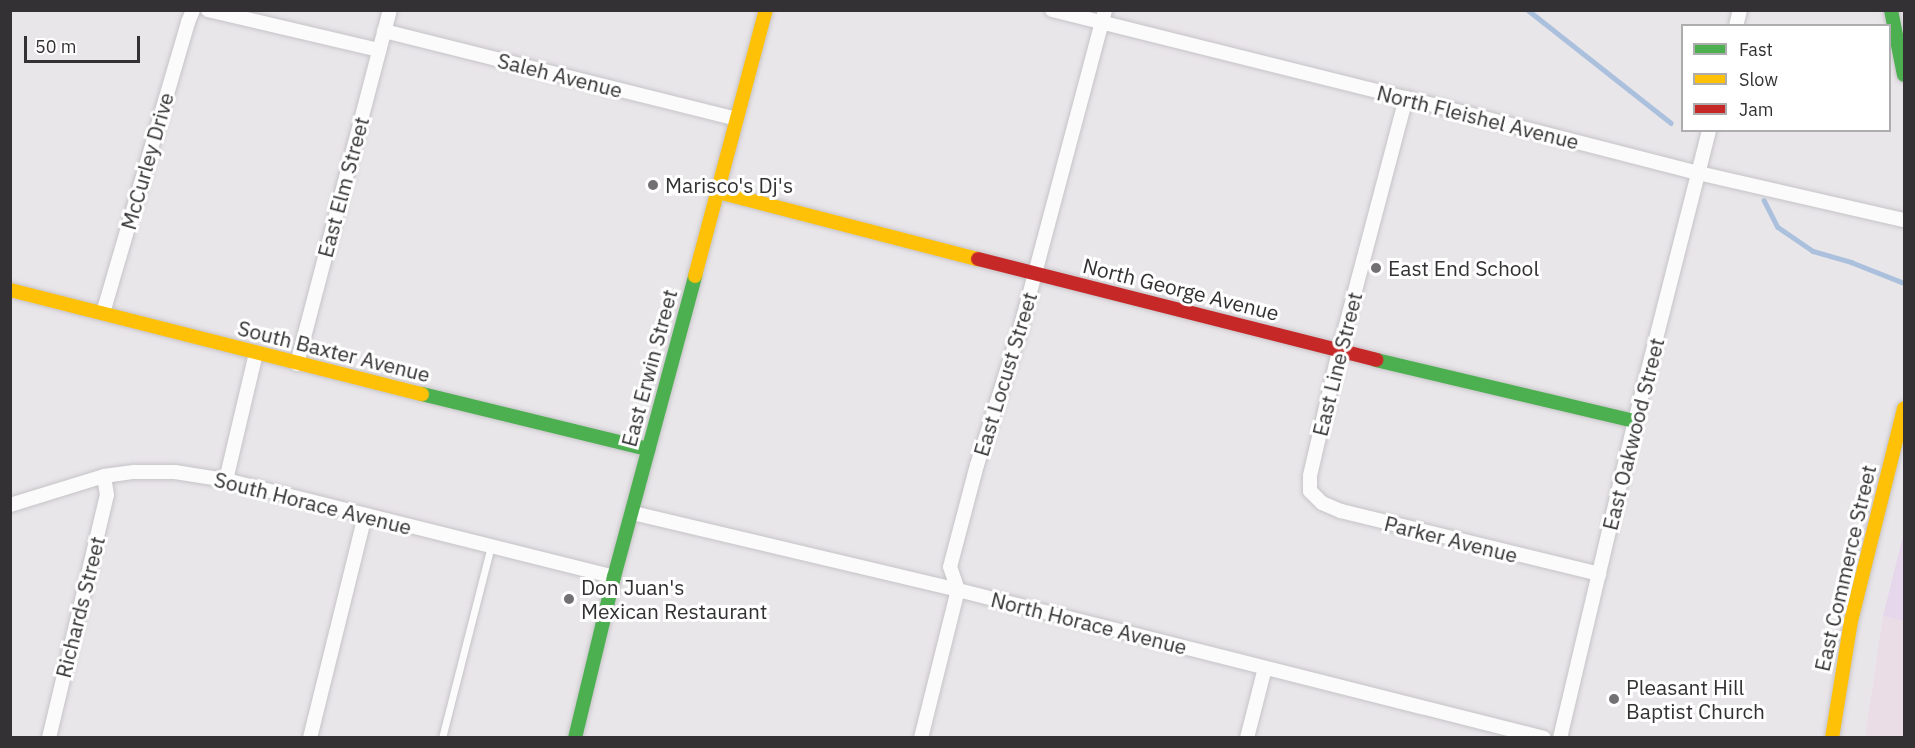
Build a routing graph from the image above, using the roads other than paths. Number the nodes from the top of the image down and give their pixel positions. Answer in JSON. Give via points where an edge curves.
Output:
{"nodes":[{"id":1,"x":193,"y":10,"type":"edge"},
{"id":2,"x":208,"y":10,"type":"edge"},
{"id":3,"x":390,"y":10,"type":"edge"},
{"id":4,"x":766,"y":10,"type":"edge"},
{"id":5,"x":1052,"y":10,"type":"edge"},
{"id":6,"x":1891,"y":10,"type":"edge"},
{"id":7,"x":1104,"y":17,"type":"edge"},
{"id":8,"x":384,"y":31,"type":"junction"},
{"id":9,"x":379,"y":50,"type":"junction"},
{"id":10,"x":1905,"y":75,"type":"edge"},
{"id":11,"x":1406,"y":98,"type":"junction"},
{"id":12,"x":736,"y":119,"type":"junction"},
{"id":13,"x":1708,"y":132,"type":"edge"},
{"id":14,"x":1698,"y":173,"type":"junction"},
{"id":15,"x":718,"y":192,"type":"junction"},
{"id":16,"x":1905,"y":220,"type":"edge"},
{"id":17,"x":1035,"y":273,"type":"junction"},
{"id":18,"x":10,"y":290,"type":"edge"},
{"id":19,"x":103,"y":313,"type":"junction"},
{"id":20,"x":1339,"y":351,"type":"junction"},
{"id":21,"x":256,"y":353,"type":"junction"},
{"id":22,"x":297,"y":364,"type":"junction"},
{"id":23,"x":1905,"y":409,"type":"edge"},
{"id":24,"x":1635,"y":421,"type":"junction"},
{"id":25,"x":648,"y":449,"type":"junction"},
{"id":26,"x":104,"y":476,"type":"junction"},
{"id":27,"x":226,"y":480,"type":"junction"},
{"id":28,"x":1310,"y":491,"type":"joint"},
{"id":29,"x":10,"y":505,"type":"edge"},
{"id":30,"x":633,"y":513,"type":"junction"},
{"id":31,"x":365,"y":515,"type":"junction"},
{"id":32,"x":491,"y":546,"type":"junction"},
{"id":33,"x":1599,"y":574,"type":"junction"},
{"id":34,"x":614,"y":577,"type":"junction"},
{"id":35,"x":958,"y":590,"type":"junction"},
{"id":36,"x":1265,"y":668,"type":"junction"},
{"id":37,"x":49,"y":738,"type":"edge"},
{"id":38,"x":310,"y":738,"type":"edge"},
{"id":39,"x":442,"y":738,"type":"edge"},
{"id":40,"x":575,"y":738,"type":"edge"},
{"id":41,"x":921,"y":738,"type":"edge"},
{"id":42,"x":1247,"y":738,"type":"edge"},
{"id":43,"x":1544,"y":738,"type":"edge"},
{"id":44,"x":1560,"y":738,"type":"edge"},
{"id":45,"x":1832,"y":738,"type":"edge"}],
"edges":[{"from":1,"to":19,"type":"street","name":"McCurley Drive"},
{"from":2,"to":9,"type":"street"},
{"from":3,"to":8,"type":"street","name":"East Elm Street"},
{"from":4,"to":12,"type":"street","name":"East Erwin Street"},
{"from":5,"to":7,"type":"street","name":"North Fleishel Avenue"},
{"from":6,"to":10,"type":"street"},
{"from":7,"to":11,"type":"street","name":"North Fleishel Avenue"},
{"from":7,"to":17,"type":"street","name":"East Locust Street"},
{"from":8,"to":9,"type":"street","name":"East Elm Street"},
{"from":8,"to":12,"type":"street","name":"Saleh Avenue"},
{"from":9,"to":22,"type":"street","name":"East Elm Street"},
{"from":11,"to":14,"type":"street","name":"North Fleishel Avenue"},
{"from":11,"to":20,"type":"street","name":"East Line Street"},
{"from":12,"to":15,"type":"street","name":"East Erwin Street"},
{"from":13,"to":14,"type":"street","name":"East Oakwood Street"},
{"from":14,"to":16,"type":"street","name":"North Fleishel Avenue"},
{"from":14,"to":24,"type":"street","name":"East Oakwood Street"},
{"from":15,"to":17,"type":"street","name":"North George Avenue"},
{"from":15,"to":25,"type":"street","name":"East Erwin Street"},
{"from":17,"to":20,"type":"street","name":"North George Avenue"},
{"from":17,"to":35,"type":"street","name":"East Locust Street","via":[[950,567]]},
{"from":18,"to":19,"type":"street","name":"South Baxter Avenue"},
{"from":19,"to":21,"type":"street","name":"South Baxter Avenue"},
{"from":20,"to":24,"type":"street","name":"North George Avenue"},
{"from":20,"to":28,"type":"street","name":"East Line Street","via":[[1310,476]]},
{"from":21,"to":22,"type":"street","name":"South Baxter Avenue"},
{"from":21,"to":27,"type":"street"},
{"from":22,"to":25,"type":"street","name":"South Baxter Avenue"},
{"from":23,"to":45,"type":"street","name":"East Commerce Street","via":[[1851,621]]},
{"from":24,"to":33,"type":"street","name":"East Oakwood Street"},
{"from":25,"to":30,"type":"street","name":"East Erwin Street"},
{"from":26,"to":27,"type":"street","name":"South Horace Avenue","via":[[175,472]]},
{"from":26,"to":29,"type":"street","name":"South Horace Avenue"},
{"from":26,"to":37,"type":"street","name":"Richards Street","via":[[107,495]]},
{"from":27,"to":31,"type":"street","name":"South Horace Avenue"},
{"from":28,"to":33,"type":"street","name":"Parker Avenue","via":[[1322,503],[1341,511]]},
{"from":30,"to":34,"type":"street","name":"East Erwin Street"},
{"from":30,"to":35,"type":"street","name":"North Horace Avenue"},
{"from":31,"to":32,"type":"street","name":"South Horace Avenue"},
{"from":31,"to":38,"type":"street"},
{"from":32,"to":34,"type":"street","name":"South Horace Avenue"},
{"from":32,"to":39,"type":"lane"},
{"from":33,"to":44,"type":"street","name":"East Oakwood Street"},
{"from":34,"to":40,"type":"street","name":"East Erwin Street"},
{"from":35,"to":36,"type":"street","name":"North Horace Avenue"},
{"from":35,"to":41,"type":"street","name":"East Locust Street"},
{"from":36,"to":42,"type":"street"},
{"from":36,"to":43,"type":"street","name":"North Horace Avenue"}]}
